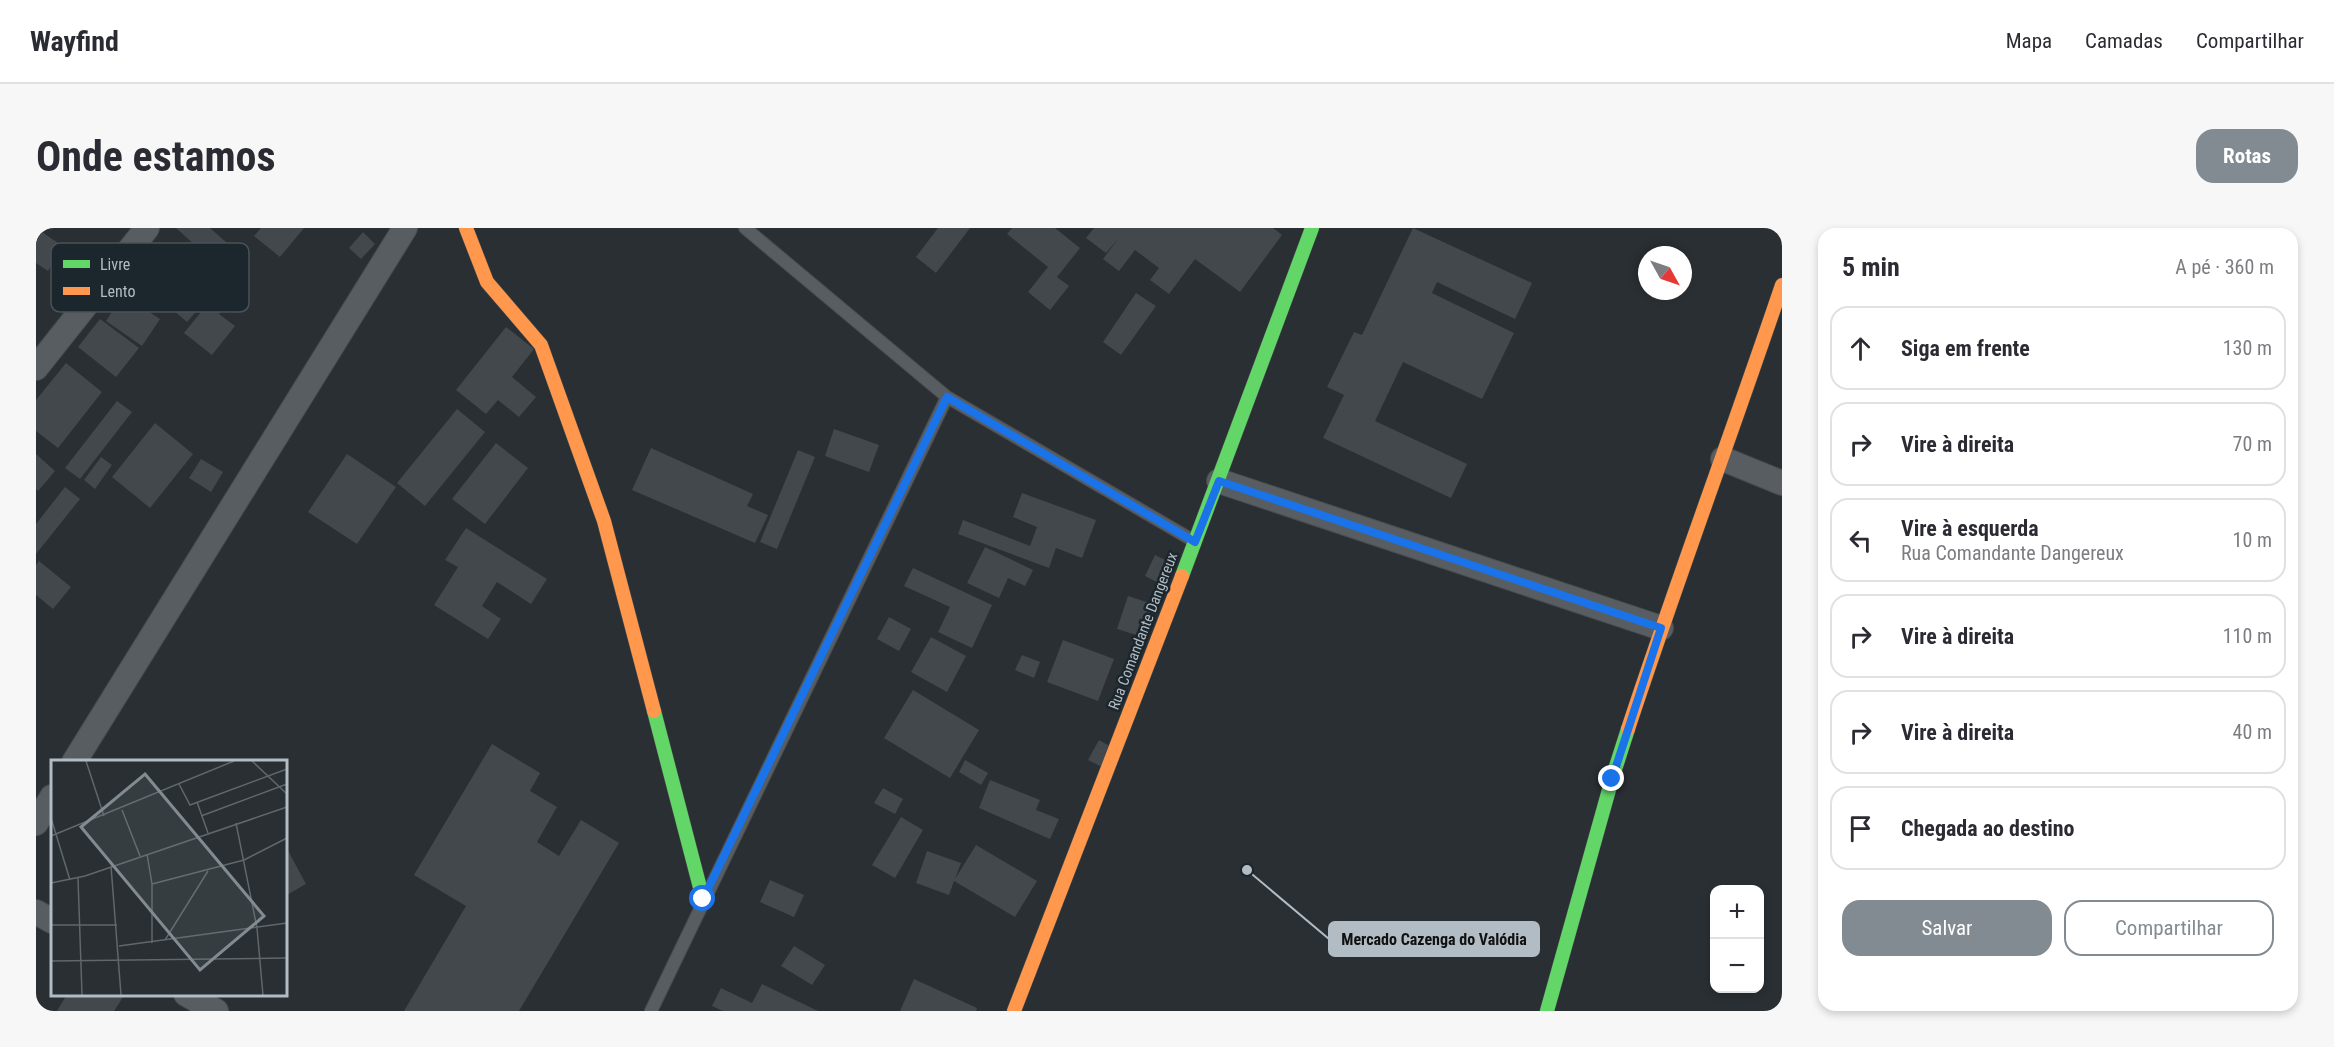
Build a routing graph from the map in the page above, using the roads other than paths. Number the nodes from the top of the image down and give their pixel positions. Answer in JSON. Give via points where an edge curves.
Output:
{"nodes":[{"id":1,"x":147,"y":228,"type":"edge"},
{"id":2,"x":405,"y":228,"type":"edge"},
{"id":3,"x":466,"y":228,"type":"edge"},
{"id":4,"x":745,"y":228,"type":"edge"},
{"id":5,"x":1312,"y":228,"type":"edge"},
{"id":6,"x":135,"y":243,"type":"edge"},
{"id":7,"x":1782,"y":285,"type":"edge"},
{"id":8,"x":80,"y":312,"type":"edge"},
{"id":9,"x":36,"y":368,"type":"edge"},
{"id":10,"x":947,"y":397,"type":"junction"},
{"id":11,"x":1723,"y":459,"type":"junction"},
{"id":12,"x":1219,"y":481,"type":"junction"},
{"id":13,"x":1782,"y":483,"type":"edge"},
{"id":14,"x":1195,"y":542,"type":"junction"},
{"id":15,"x":1661,"y":628,"type":"junction"},
{"id":16,"x":75,"y":760,"type":"edge"},
{"id":17,"x":51,"y":799,"type":"edge"},
{"id":18,"x":36,"y":824,"type":"edge"},
{"id":19,"x":703,"y":899,"type":"junction"},
{"id":20,"x":36,"y":912,"type":"edge"},
{"id":21,"x":51,"y":920,"type":"edge"},
{"id":22,"x":190,"y":996,"type":"edge"},
{"id":23,"x":216,"y":1011,"type":"edge"},
{"id":24,"x":651,"y":1011,"type":"edge"},
{"id":25,"x":1014,"y":1011,"type":"edge"},
{"id":26,"x":1547,"y":1011,"type":"edge"}],
"edges":[{"from":1,"to":6,"type":"street"},
{"from":2,"to":16,"type":"street"},
{"from":3,"to":19,"type":"street","via":[[487,282],[541,345],[604,521]]},
{"from":4,"to":10,"type":"lane"},
{"from":5,"to":12,"type":"street","name":"Rua Comandante Dangereux"},
{"from":7,"to":11,"type":"street"},
{"from":8,"to":9,"type":"street"},
{"from":10,"to":14,"type":"lane"},
{"from":10,"to":19,"type":"lane"},
{"from":11,"to":13,"type":"street"},
{"from":11,"to":15,"type":"street"},
{"from":12,"to":14,"type":"street","name":"Rua Comandante Dangereux"},
{"from":12,"to":15,"type":"street"},
{"from":14,"to":25,"type":"street","name":"Rua Comandante Dangereux"},
{"from":15,"to":26,"type":"street","via":[[1612,779]]},
{"from":17,"to":18,"type":"street"},
{"from":19,"to":24,"type":"lane"},
{"from":20,"to":21,"type":"street"},
{"from":22,"to":23,"type":"street"}]}
